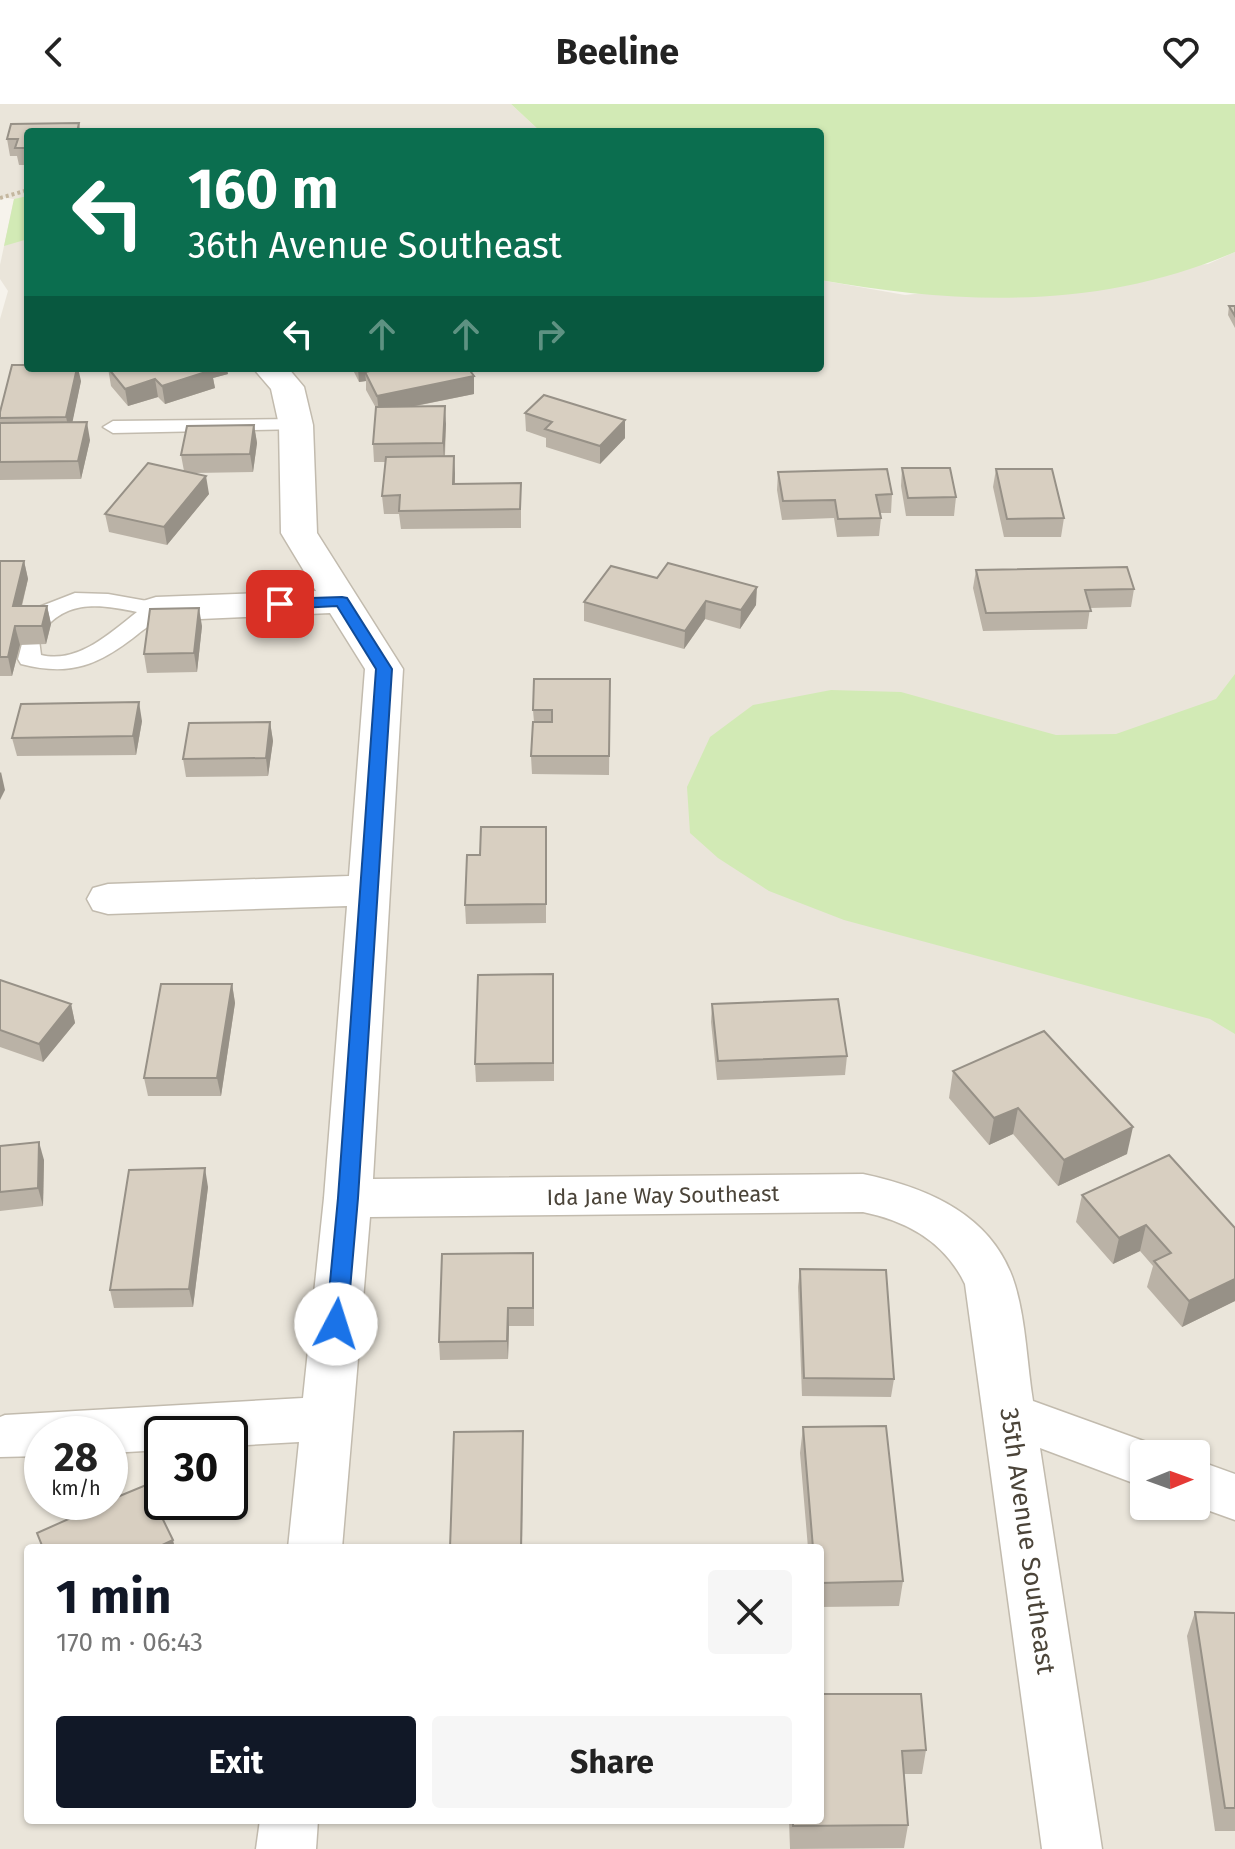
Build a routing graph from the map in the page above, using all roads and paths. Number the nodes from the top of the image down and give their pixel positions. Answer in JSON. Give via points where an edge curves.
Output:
{"nodes":[{"id":1,"x":24,"y":191,"type":"edge"},
{"id":2,"x":0,"y":198,"type":"edge"},
{"id":3,"x":274,"y":372,"type":"edge"},
{"id":4,"x":296,"y":425,"type":"junction"},
{"id":5,"x":113,"y":427,"type":"dead end"},
{"id":6,"x":342,"y":601,"type":"junction"},
{"id":7,"x":156,"y":609,"type":"junction"},
{"id":8,"x":369,"y":890,"type":"junction"},
{"id":9,"x":108,"y":899,"type":"dead end"},
{"id":10,"x":348,"y":1198,"type":"junction"},
{"id":11,"x":964,"y":1240,"type":"joint"},
{"id":12,"x":1010,"y":1415,"type":"junction"},
{"id":13,"x":327,"y":1419,"type":"junction"},
{"id":14,"x":128,"y":1430,"type":"edge"},
{"id":15,"x":1130,"y":1459,"type":"edge"},
{"id":16,"x":1210,"y":1488,"type":"edge"},
{"id":17,"x":1235,"y":1497,"type":"edge"},
{"id":18,"x":315,"y":1544,"type":"edge"},
{"id":19,"x":289,"y":1824,"type":"edge"},
{"id":20,"x":286,"y":1849,"type":"edge"},
{"id":21,"x":1072,"y":1849,"type":"edge"}],
"edges":[{"from":1,"to":2,"type":"path"},
{"from":3,"to":4,"type":"street","via":[[287,387]]},
{"from":4,"to":5,"type":"lane"},
{"from":4,"to":6,"type":"street","via":[[299,533]]},
{"from":6,"to":7,"type":"street"},
{"from":6,"to":8,"type":"street","via":[[384,669]]},
{"from":7,"to":7,"type":"lane","via":[[83,599],[52,608],[34,634],[29,659],[72,664],[98,653]]},
{"from":8,"to":9,"type":"street"},
{"from":8,"to":10,"type":"street"},
{"from":10,"to":11,"type":"street","name":"Ida Jane Way Southeast","via":[[863,1193],[919,1207]]},
{"from":10,"to":13,"type":"street"},
{"from":11,"to":12,"type":"street","name":"35th Avenue Southeast","via":[[990,1284]]},
{"from":12,"to":15,"type":"street"},
{"from":12,"to":21,"type":"street","name":"35th Avenue Southeast"},
{"from":13,"to":14,"type":"street"},
{"from":13,"to":18,"type":"street"},
{"from":16,"to":17,"type":"street"},
{"from":19,"to":20,"type":"street"}]}
